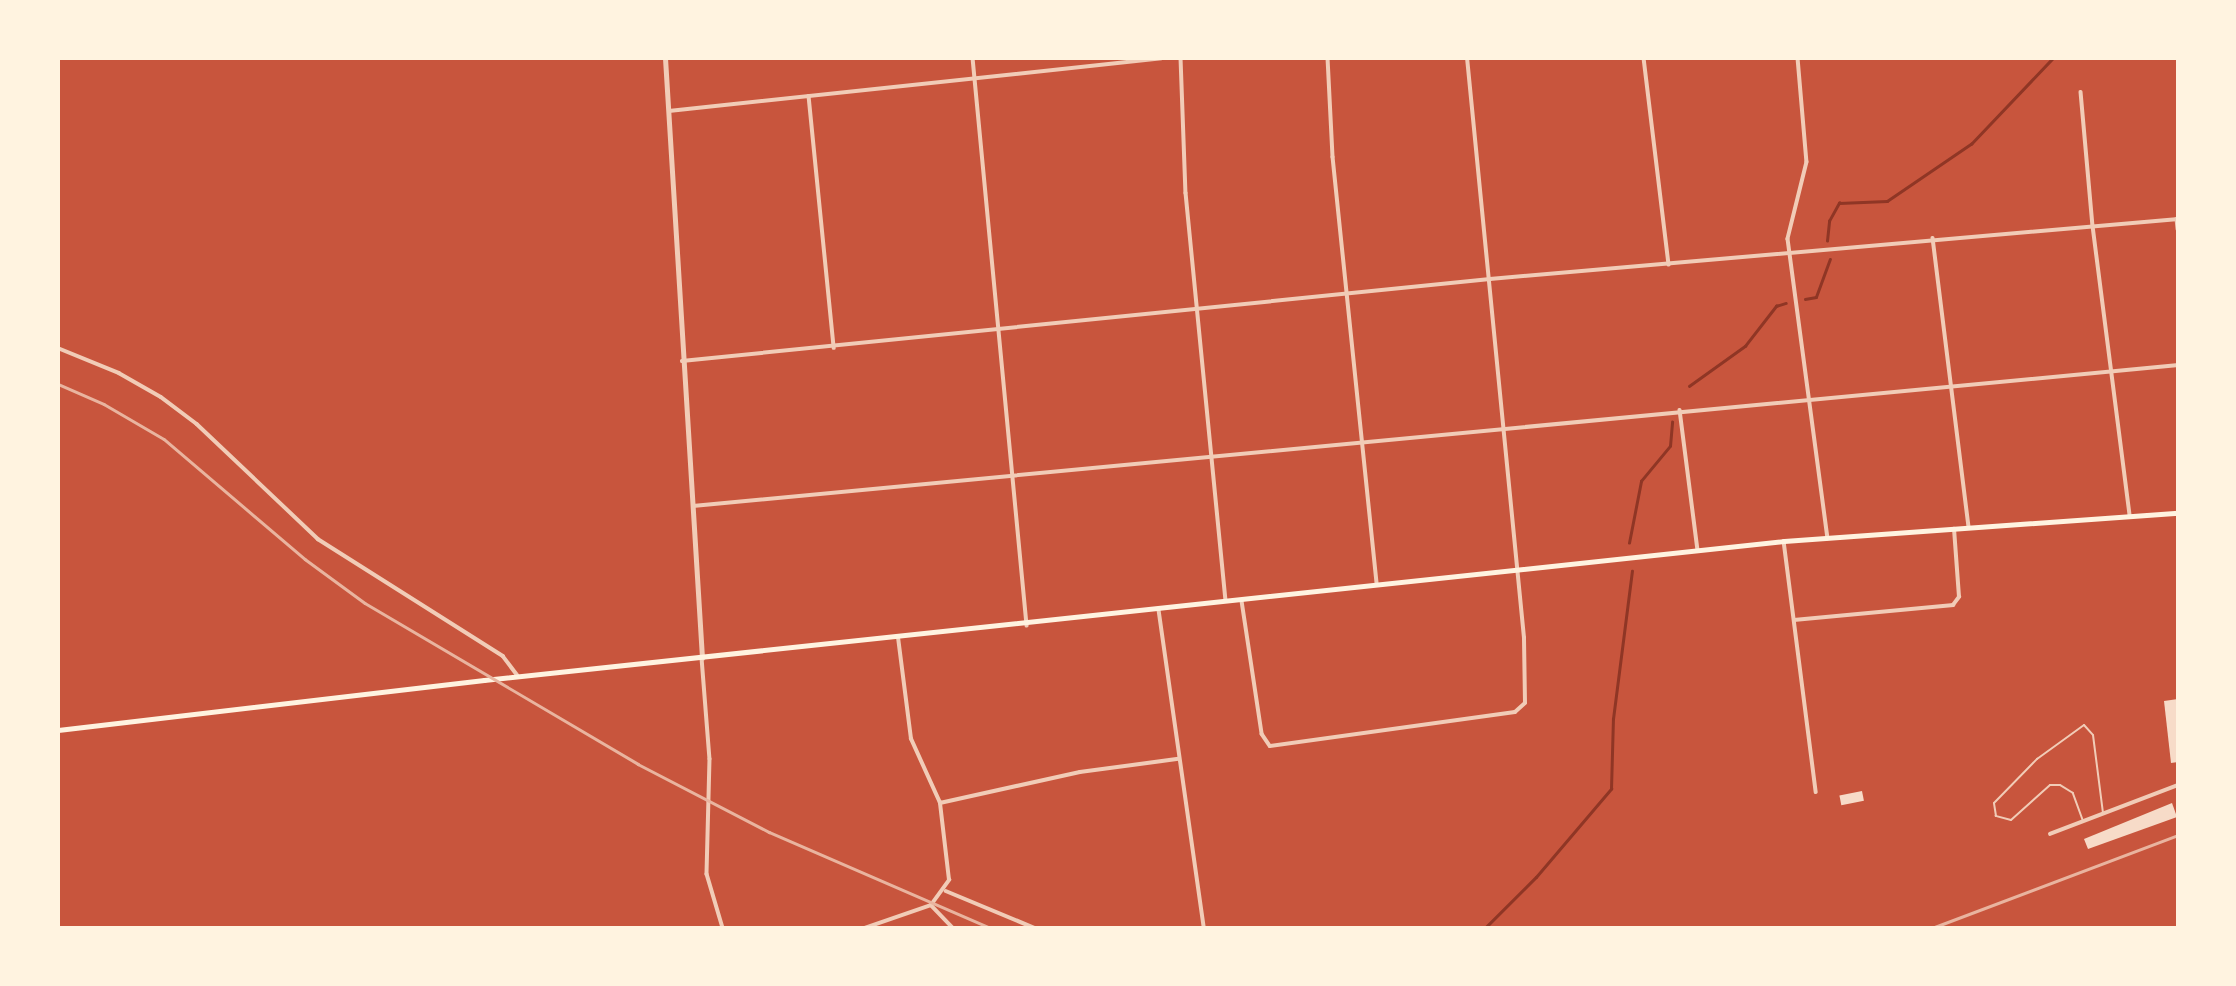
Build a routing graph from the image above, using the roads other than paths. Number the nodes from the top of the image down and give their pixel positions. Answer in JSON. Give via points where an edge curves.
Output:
{"nodes":[{"id":1,"x":665,"y":58,"type":"edge"},
{"id":2,"x":973,"y":58,"type":"edge"},
{"id":3,"x":1161,"y":58,"type":"edge"},
{"id":4,"x":1181,"y":58,"type":"edge"},
{"id":5,"x":1328,"y":58,"type":"edge"},
{"id":6,"x":1468,"y":58,"type":"edge"},
{"id":7,"x":1644,"y":58,"type":"edge"},
{"id":8,"x":1798,"y":58,"type":"edge"},
{"id":9,"x":975,"y":77,"type":"junction"},
{"id":10,"x":2081,"y":92,"type":"dead end"},
{"id":11,"x":809,"y":96,"type":"junction"},
{"id":12,"x":669,"y":111,"type":"junction"},
{"id":13,"x":2178,"y":219,"type":"edge"},
{"id":14,"x":2093,"y":226,"type":"junction"},
{"id":15,"x":2178,"y":229,"type":"edge"},
{"id":16,"x":1933,"y":238,"type":"junction"},
{"id":17,"x":1790,"y":252,"type":"junction"},
{"id":18,"x":1669,"y":264,"type":"junction"},
{"id":19,"x":1490,"y":279,"type":"junction"},
{"id":20,"x":1346,"y":294,"type":"junction"},
{"id":21,"x":1197,"y":309,"type":"junction"},
{"id":22,"x":999,"y":332,"type":"junction"},
{"id":23,"x":58,"y":348,"type":"edge"},
{"id":24,"x":834,"y":348,"type":"junction"},
{"id":25,"x":682,"y":361,"type":"junction"},
{"id":26,"x":2178,"y":365,"type":"edge"},
{"id":27,"x":2112,"y":371,"type":"junction"},
{"id":28,"x":1952,"y":385,"type":"junction"},
{"id":29,"x":1809,"y":397,"type":"junction"},
{"id":30,"x":1680,"y":410,"type":"junction"},
{"id":31,"x":1505,"y":428,"type":"junction"},
{"id":32,"x":1361,"y":442,"type":"junction"},
{"id":33,"x":1214,"y":456,"type":"junction"},
{"id":34,"x":1014,"y":476,"type":"junction"},
{"id":35,"x":691,"y":506,"type":"junction"},
{"id":36,"x":2178,"y":513,"type":"edge"},
{"id":37,"x":2130,"y":516,"type":"junction"},
{"id":38,"x":1969,"y":528,"type":"junction"},
{"id":39,"x":1954,"y":529,"type":"junction"},
{"id":40,"x":1828,"y":538,"type":"junction"},
{"id":41,"x":1784,"y":541,"type":"junction"},
{"id":42,"x":1698,"y":551,"type":"junction"},
{"id":43,"x":1516,"y":570,"type":"junction"},
{"id":44,"x":1377,"y":586,"type":"junction"},
{"id":45,"x":1241,"y":601,"type":"junction"},
{"id":46,"x":1226,"y":603,"type":"junction"},
{"id":47,"x":1159,"y":610,"type":"junction"},
{"id":48,"x":1793,"y":620,"type":"junction"},
{"id":49,"x":1027,"y":625,"type":"junction"},
{"id":50,"x":898,"y":638,"type":"junction"},
{"id":51,"x":702,"y":657,"type":"junction"},
{"id":52,"x":519,"y":677,"type":"junction"},
{"id":53,"x":58,"y":730,"type":"edge"},
{"id":54,"x":1178,"y":759,"type":"junction"},
{"id":55,"x":2178,"y":785,"type":"edge"},
{"id":56,"x":1816,"y":792,"type":"dead end"},
{"id":57,"x":940,"y":803,"type":"junction"},
{"id":58,"x":2103,"y":814,"type":"junction"},
{"id":59,"x":2083,"y":821,"type":"junction"},
{"id":60,"x":2050,"y":834,"type":"dead end"},
{"id":61,"x":946,"y":891,"type":"junction"},
{"id":62,"x":931,"y":905,"type":"junction"},
{"id":63,"x":873,"y":927,"type":"edge"},
{"id":64,"x":723,"y":928,"type":"edge"},
{"id":65,"x":865,"y":928,"type":"edge"},
{"id":66,"x":953,"y":928,"type":"edge"},
{"id":67,"x":1035,"y":928,"type":"edge"},
{"id":68,"x":1204,"y":928,"type":"edge"}],
"edges":[{"from":1,"to":12,"type":"street"},
{"from":2,"to":9,"type":"street"},
{"from":3,"to":9,"type":"street"},
{"from":4,"to":21,"type":"street"},
{"from":5,"to":20,"type":"street"},
{"from":6,"to":19,"type":"street"},
{"from":7,"to":18,"type":"street"},
{"from":8,"to":17,"type":"street","via":[[1807,162],[1789,222]]},
{"from":9,"to":11,"type":"street"},
{"from":9,"to":22,"type":"street"},
{"from":10,"to":14,"type":"street"},
{"from":11,"to":12,"type":"street"},
{"from":11,"to":24,"type":"street"},
{"from":12,"to":25,"type":"street"},
{"from":13,"to":14,"type":"street"},
{"from":13,"to":15,"type":"street"},
{"from":14,"to":16,"type":"street"},
{"from":14,"to":27,"type":"street"},
{"from":16,"to":17,"type":"street"},
{"from":16,"to":28,"type":"street"},
{"from":17,"to":18,"type":"street"},
{"from":17,"to":29,"type":"street"},
{"from":18,"to":19,"type":"street"},
{"from":19,"to":20,"type":"street"},
{"from":19,"to":31,"type":"street"},
{"from":20,"to":21,"type":"street"},
{"from":20,"to":32,"type":"street"},
{"from":21,"to":22,"type":"street"},
{"from":21,"to":33,"type":"street"},
{"from":22,"to":24,"type":"street"},
{"from":22,"to":34,"type":"street"},
{"from":23,"to":52,"type":"street","via":[[119,373],[161,397],[197,424],[318,539],[503,656]]},
{"from":24,"to":25,"type":"street"},
{"from":25,"to":35,"type":"street"},
{"from":26,"to":27,"type":"street"},
{"from":27,"to":28,"type":"street"},
{"from":27,"to":37,"type":"street"},
{"from":28,"to":29,"type":"street"},
{"from":28,"to":38,"type":"street"},
{"from":29,"to":30,"type":"street"},
{"from":29,"to":40,"type":"street"},
{"from":30,"to":31,"type":"street"},
{"from":30,"to":42,"type":"street"},
{"from":31,"to":32,"type":"street"},
{"from":31,"to":43,"type":"street"},
{"from":32,"to":33,"type":"street"},
{"from":32,"to":44,"type":"street"},
{"from":33,"to":34,"type":"street"},
{"from":33,"to":46,"type":"street"},
{"from":34,"to":35,"type":"street"},
{"from":34,"to":49,"type":"street"},
{"from":35,"to":51,"type":"street"},
{"from":36,"to":37,"type":"main road"},
{"from":37,"to":38,"type":"main road"},
{"from":38,"to":39,"type":"main road"},
{"from":39,"to":40,"type":"main road"},
{"from":39,"to":48,"type":"street","via":[[1959,597],[1953,606]]},
{"from":40,"to":41,"type":"main road"},
{"from":41,"to":42,"type":"main road"},
{"from":41,"to":48,"type":"street"},
{"from":42,"to":43,"type":"main road"},
{"from":43,"to":44,"type":"main road"},
{"from":43,"to":45,"type":"street","via":[[1525,645],[1524,707],[1382,734],[1268,745],[1262,734]]},
{"from":44,"to":45,"type":"main road"},
{"from":45,"to":46,"type":"main road"},
{"from":46,"to":47,"type":"main road"},
{"from":47,"to":49,"type":"main road"},
{"from":47,"to":54,"type":"street"},
{"from":48,"to":56,"type":"street"},
{"from":49,"to":50,"type":"main road"},
{"from":50,"to":51,"type":"main road"},
{"from":50,"to":57,"type":"street","via":[[914,749]]},
{"from":51,"to":52,"type":"main road"},
{"from":51,"to":64,"type":"street","via":[[710,759],[707,874]]},
{"from":52,"to":53,"type":"main road"},
{"from":54,"to":57,"type":"street","via":[[1080,772]]},
{"from":54,"to":68,"type":"street"},
{"from":55,"to":58,"type":"street"},
{"from":57,"to":61,"type":"street","via":[[950,868]]},
{"from":58,"to":59,"type":"street"},
{"from":58,"to":59,"type":"lane","via":[[2096,787],[2093,735],[2087,726],[2080,726],[2037,759],[1994,807],[2001,819],[2011,820],[2050,785],[2060,785],[2073,793]]},
{"from":59,"to":60,"type":"street"},
{"from":61,"to":62,"type":"street"},
{"from":61,"to":67,"type":"street"},
{"from":62,"to":63,"type":"street"},
{"from":62,"to":66,"type":"street"},
{"from":63,"to":65,"type":"street"}]}
